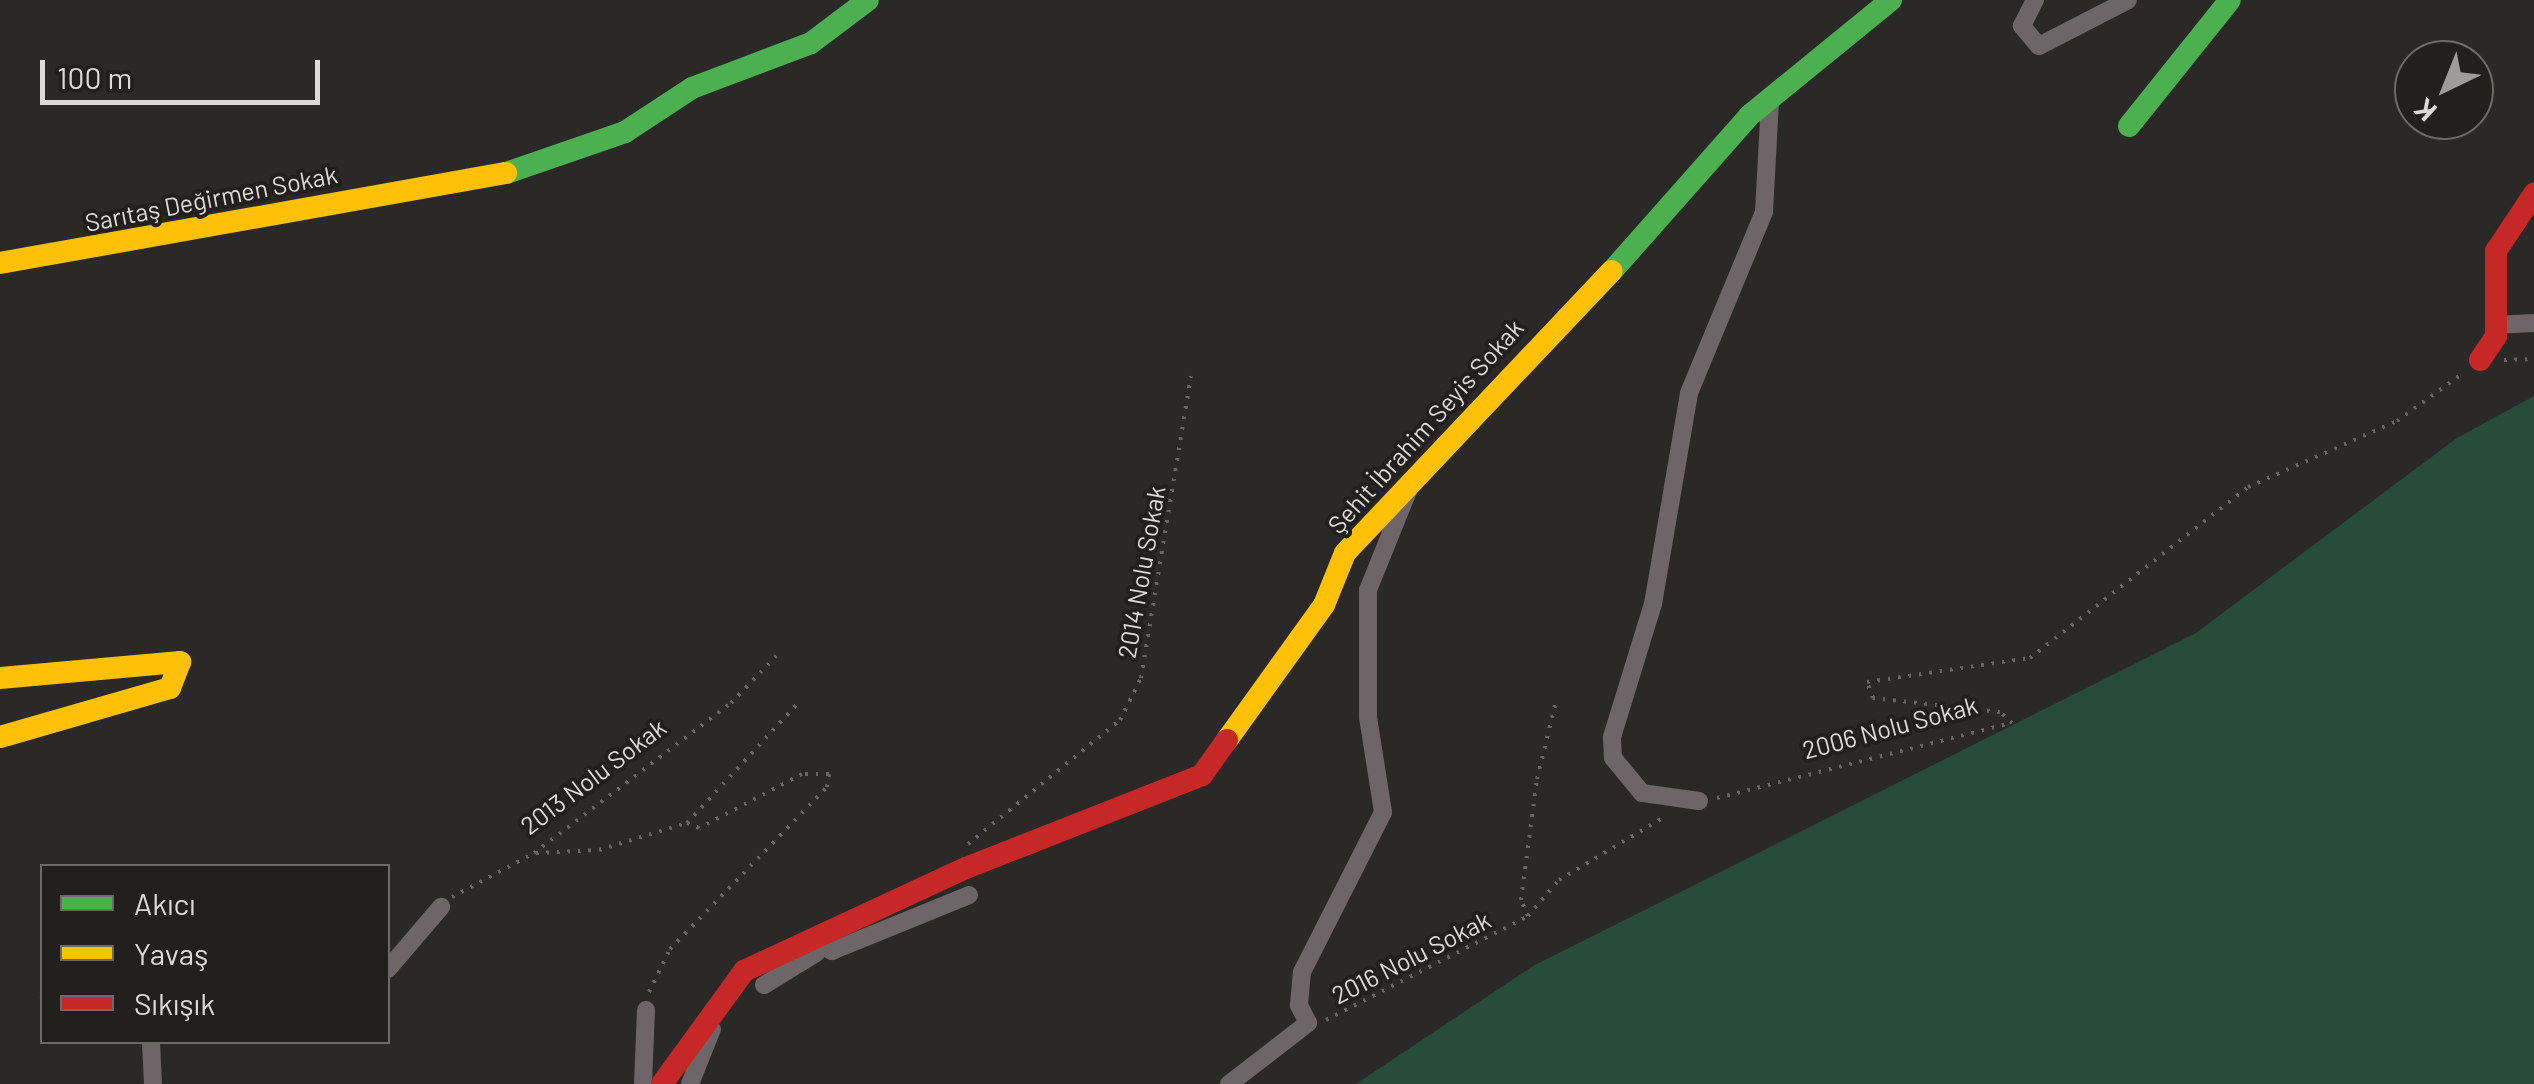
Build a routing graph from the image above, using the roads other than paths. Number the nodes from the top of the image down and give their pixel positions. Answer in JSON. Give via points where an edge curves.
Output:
{"nodes":[{"id":1,"x":868,"y":0,"type":"edge"},
{"id":2,"x":1891,"y":0,"type":"edge"},
{"id":3,"x":2036,"y":0,"type":"edge"},
{"id":4,"x":2128,"y":0,"type":"edge"},
{"id":5,"x":2230,"y":0,"type":"edge"},
{"id":6,"x":1770,"y":102,"type":"junction"},
{"id":7,"x":2129,"y":126,"type":"dead end"},
{"id":8,"x":2534,"y":194,"type":"edge"},
{"id":9,"x":0,"y":263,"type":"edge"},
{"id":10,"x":2534,"y":323,"type":"edge"},
{"id":11,"x":2495,"y":325,"type":"junction"},
{"id":12,"x":2480,"y":360,"type":"road end"},
{"id":13,"x":1416,"y":473,"type":"junction"},
{"id":14,"x":0,"y":678,"type":"edge"},
{"id":15,"x":0,"y":738,"type":"edge"},
{"id":16,"x":1699,"y":801,"type":"road end"},
{"id":17,"x":968,"y":894,"type":"dead end"},
{"id":18,"x":440,"y":907,"type":"road end"},
{"id":19,"x":812,"y":940,"type":"junction"},
{"id":20,"x":390,"y":966,"type":"edge"},
{"id":21,"x":764,"y":985,"type":"dead end"},
{"id":22,"x":725,"y":991,"type":"junction"},
{"id":23,"x":646,"y":1010,"type":"road end"},
{"id":24,"x":151,"y":1044,"type":"edge"},
{"id":25,"x":153,"y":1084,"type":"edge"},
{"id":26,"x":644,"y":1084,"type":"edge"},
{"id":27,"x":662,"y":1084,"type":"edge"},
{"id":28,"x":690,"y":1084,"type":"edge"},
{"id":29,"x":1229,"y":1084,"type":"edge"}],
"edges":[{"from":1,"to":9,"type":"street","name":"Sarıtaş Değirmen Sokak","via":[[812,43],[692,88],[625,132],[544,163],[430,192],[312,201]]},
{"from":2,"to":6,"type":"street","name":"Şehit İbrahim Seyis Sokak"},
{"from":3,"to":4,"type":"street","via":[[2022,26],[2039,46]]},
{"from":5,"to":7,"type":"street"},
{"from":6,"to":13,"type":"street","name":"Şehit İbrahim Seyis Sokak"},
{"from":6,"to":16,"type":"street","via":[[1761,225],[1688,394],[1654,604],[1612,737],[1613,758],[1642,793]]},
{"from":8,"to":11,"type":"street","via":[[2496,252]]},
{"from":10,"to":11,"type":"street"},
{"from":11,"to":12,"type":"street"},
{"from":13,"to":19,"type":"street","name":"Şehit İbrahim Seyis Sokak","via":[[1345,553],[1324,606],[1202,775],[953,874]]},
{"from":13,"to":29,"type":"street","via":[[1368,590],[1368,717],[1383,812],[1307,959],[1299,1005],[1308,1023]]},
{"from":14,"to":15,"type":"street","via":[[180,662],[170,688]]},
{"from":17,"to":19,"type":"street","via":[[832,950]]},
{"from":18,"to":20,"type":"street"},
{"from":19,"to":21,"type":"street","via":[[816,953]]},
{"from":19,"to":22,"type":"street","name":"Şehit İbrahim Seyis Sokak","via":[[744,971]]},
{"from":22,"to":27,"type":"street","name":"Şehit İbrahim Seyis Sokak"},
{"from":22,"to":28,"type":"street"},
{"from":23,"to":26,"type":"street"},
{"from":24,"to":25,"type":"street"}]}
